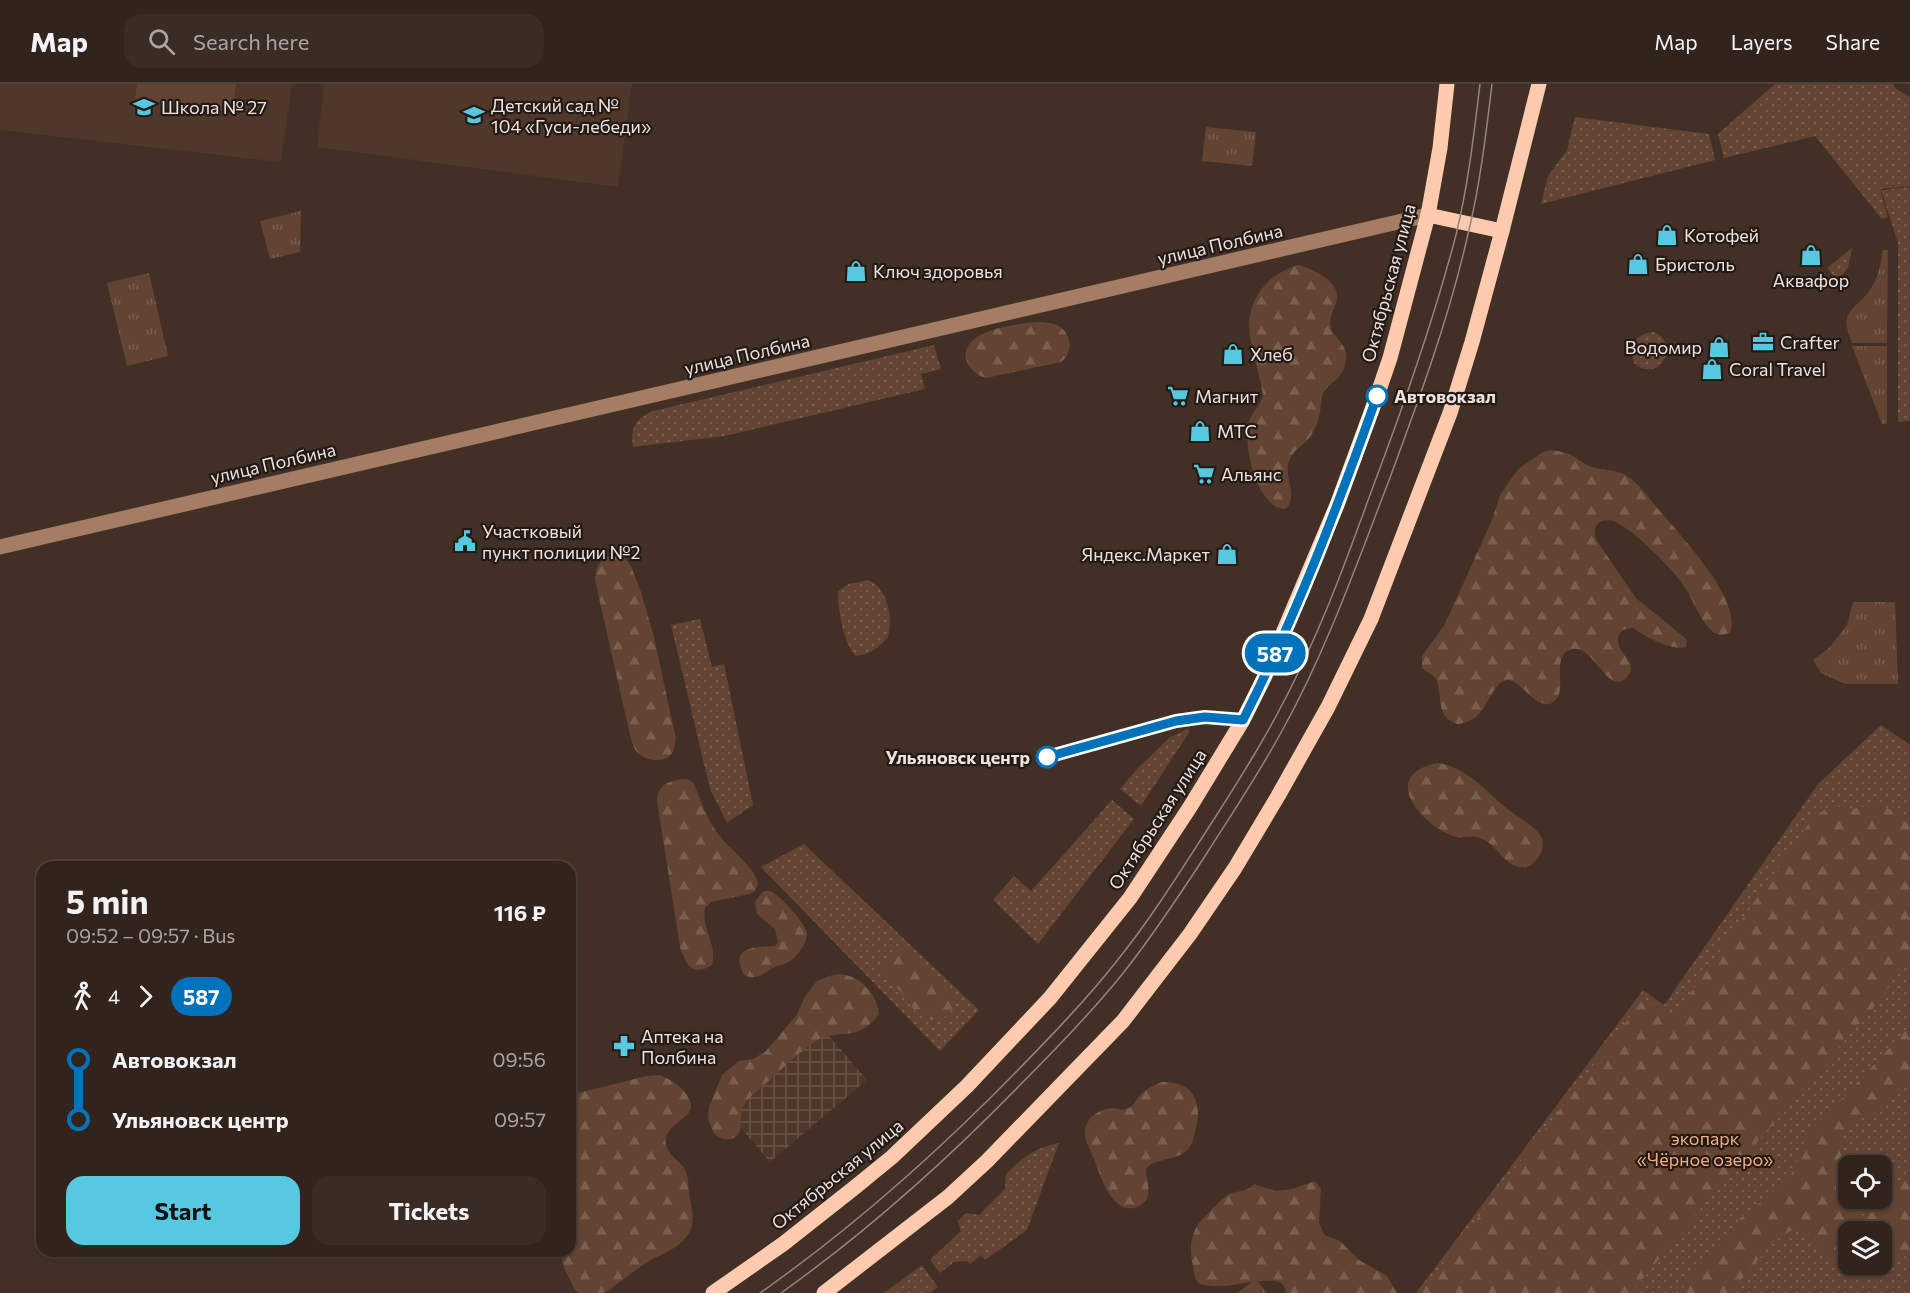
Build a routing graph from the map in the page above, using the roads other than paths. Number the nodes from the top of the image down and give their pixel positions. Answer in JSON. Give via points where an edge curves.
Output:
{"nodes":[{"id":1,"x":1447,"y":84,"type":"edge"},
{"id":2,"x":1539,"y":84,"type":"edge"},
{"id":3,"x":1428,"y":215,"type":"junction"},
{"id":4,"x":1502,"y":231,"type":"junction"},
{"id":5,"x":0,"y":547,"type":"edge"},
{"id":6,"x":713,"y":1293,"type":"edge"},
{"id":7,"x":824,"y":1293,"type":"edge"}],
"edges":[{"from":1,"to":3,"type":"main road","name":"Октябрьская улица"},
{"from":2,"to":4,"type":"main road"},
{"from":3,"to":4,"type":"main road","name":"улица Полбина"},
{"from":3,"to":5,"type":"street","name":"улица Полбина"},
{"from":3,"to":6,"type":"main road","name":"Октябрьская улица","via":[[1390,358],[1337,505],[1282,639],[1243,720],[1130,898],[1050,998],[929,1122],[845,1195]]},
{"from":4,"to":7,"type":"main road","via":[[1450,413],[1371,619],[1328,707],[1235,868],[1123,1021],[1084,1064],[948,1197]]}]}
